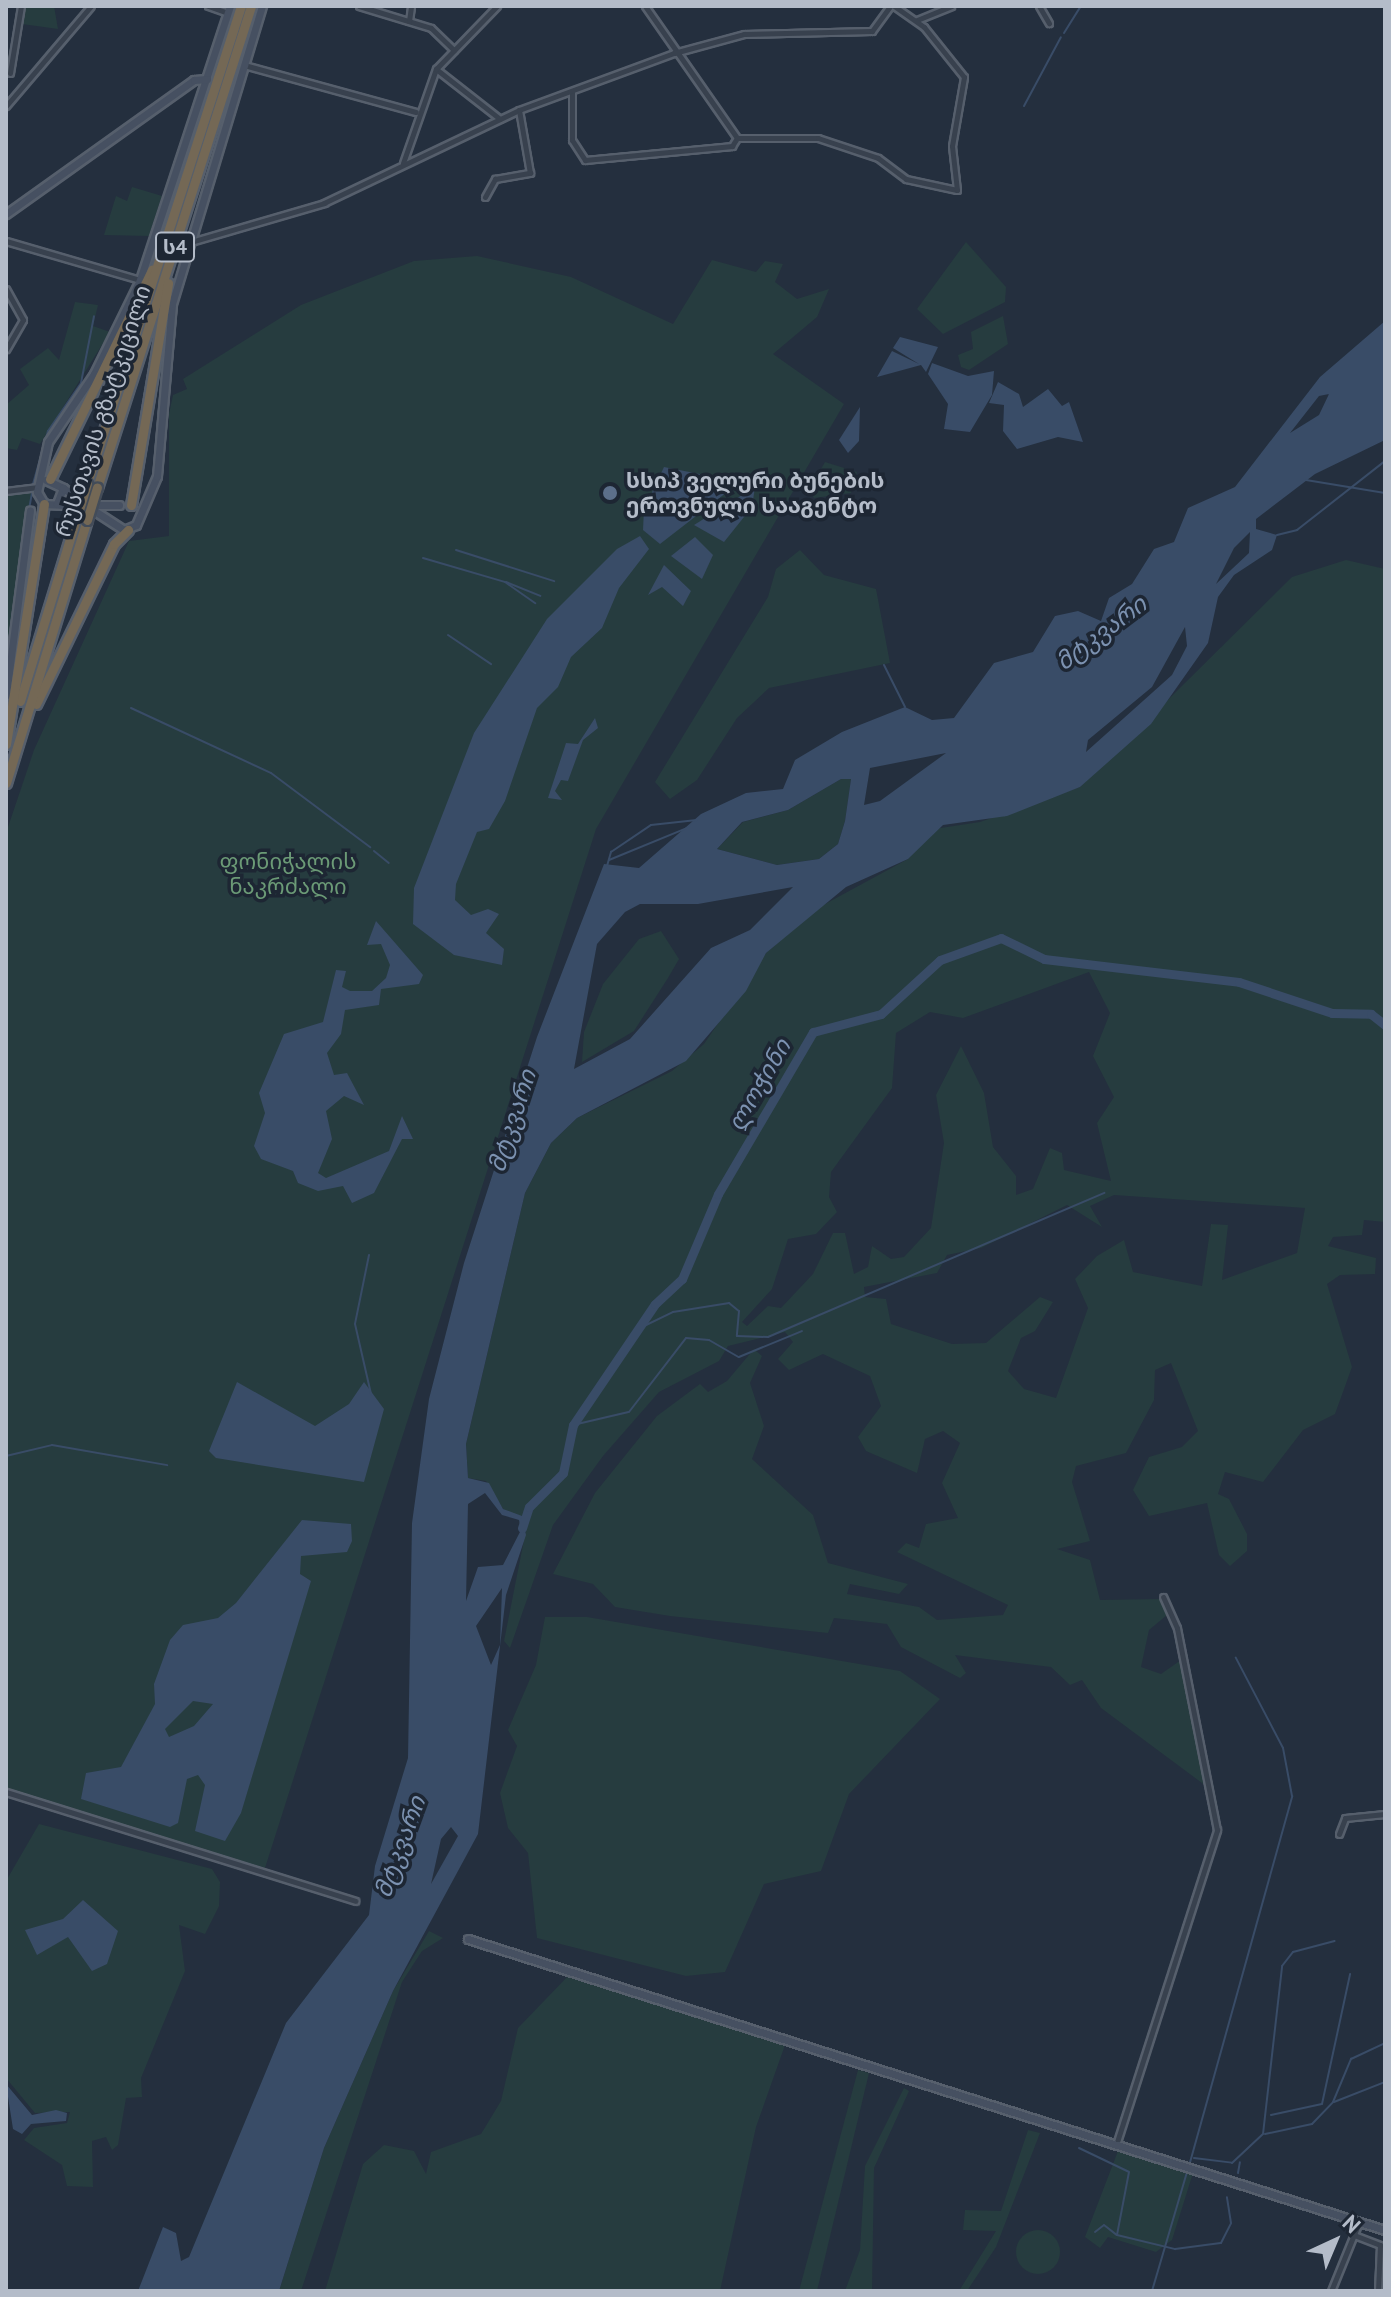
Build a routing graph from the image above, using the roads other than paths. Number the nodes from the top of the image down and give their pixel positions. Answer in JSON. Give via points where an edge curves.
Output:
{"nodes":[{"id":1,"x":21,"y":6,"type":"edge"},
{"id":2,"x":91,"y":6,"type":"edge"},
{"id":3,"x":208,"y":6,"type":"edge"},
{"id":4,"x":241,"y":6,"type":"edge"},
{"id":5,"x":251,"y":6,"type":"edge"},
{"id":6,"x":262,"y":6,"type":"edge"},
{"id":7,"x":359,"y":6,"type":"edge"},
{"id":8,"x":411,"y":6,"type":"edge"},
{"id":9,"x":497,"y":6,"type":"edge"},
{"id":10,"x":645,"y":6,"type":"edge"},
{"id":11,"x":892,"y":6,"type":"edge"},
{"id":12,"x":951,"y":6,"type":"edge"},
{"id":13,"x":1039,"y":6,"type":"edge"},
{"id":14,"x":229,"y":9,"type":"edge"},
{"id":15,"x":917,"y":20,"type":"junction"},
{"id":16,"x":409,"y":21,"type":"junction"},
{"id":17,"x":1049,"y":23,"type":"dead end"},
{"id":18,"x":454,"y":50,"type":"junction"},
{"id":19,"x":674,"y":53,"type":"junction"},
{"id":20,"x":244,"y":65,"type":"junction"},
{"id":21,"x":436,"y":69,"type":"junction"},
{"id":22,"x":10,"y":73,"type":"dead end"},
{"id":23,"x":207,"y":79,"type":"junction"},
{"id":24,"x":572,"y":93,"type":"junction"},
{"id":25,"x":6,"y":106,"type":"edge"},
{"id":26,"x":519,"y":110,"type":"junction"},
{"id":27,"x":416,"y":112,"type":"junction"},
{"id":28,"x":500,"y":119,"type":"junction"},
{"id":29,"x":737,"y":138,"type":"junction"},
{"id":30,"x":403,"y":163,"type":"junction"},
{"id":31,"x":485,"y":197,"type":"dead end"},
{"id":32,"x":6,"y":214,"type":"edge"},
{"id":33,"x":179,"y":235,"type":"junction"},
{"id":34,"x":6,"y":241,"type":"edge"},
{"id":35,"x":165,"y":242,"type":"junction"},
{"id":36,"x":187,"y":244,"type":"junction"},
{"id":37,"x":140,"y":280,"type":"junction"},
{"id":38,"x":6,"y":289,"type":"edge"},
{"id":39,"x":6,"y":349,"type":"edge"},
{"id":40,"x":43,"y":484,"type":"junction"},
{"id":41,"x":92,"y":486,"type":"junction"},
{"id":42,"x":63,"y":488,"type":"junction"},
{"id":43,"x":6,"y":491,"type":"edge"},
{"id":44,"x":150,"y":493,"type":"junction"},
{"id":45,"x":43,"y":503,"type":"junction"},
{"id":46,"x":57,"y":504,"type":"junction"},
{"id":47,"x":119,"y":505,"type":"junction"},
{"id":48,"x":132,"y":505,"type":"junction"},
{"id":49,"x":30,"y":511,"type":"junction"},
{"id":50,"x":139,"y":516,"type":"junction"},
{"id":51,"x":113,"y":522,"type":"junction"},
{"id":52,"x":128,"y":530,"type":"junction"},
{"id":53,"x":6,"y":695,"type":"edge"},
{"id":54,"x":6,"y":744,"type":"edge"},
{"id":55,"x":19,"y":745,"type":"junction"},
{"id":56,"x":6,"y":783,"type":"edge"},
{"id":57,"x":1163,"y":1597,"type":"dead end"},
{"id":58,"x":6,"y":1792,"type":"edge"},
{"id":59,"x":1385,"y":1814,"type":"edge"},
{"id":60,"x":1339,"y":1834,"type":"dead end"},
{"id":61,"x":355,"y":1901,"type":"dead end"},
{"id":62,"x":468,"y":1939,"type":"dead end"},
{"id":63,"x":1116,"y":2145,"type":"junction"},
{"id":64,"x":1359,"y":2222,"type":"junction"},
{"id":65,"x":1385,"y":2230,"type":"edge"},
{"id":66,"x":1354,"y":2235,"type":"junction"},
{"id":67,"x":1331,"y":2291,"type":"edge"},
{"id":68,"x":1378,"y":2291,"type":"edge"}],
"edges":[{"from":1,"to":22,"type":"street"},
{"from":2,"to":25,"type":"street"},
{"from":3,"to":14,"type":"street"},
{"from":4,"to":35,"type":"highway","name":"რუსთავის გზატკეცილი","number":"ს4"},
{"from":5,"to":33,"type":"highway","name":"რუსთავის გზატკეცილი","number":"ს4"},
{"from":6,"to":20,"type":"street"},
{"from":7,"to":16,"type":"street"},
{"from":8,"to":16,"type":"street"},
{"from":9,"to":18,"type":"street"},
{"from":10,"to":19,"type":"street"},
{"from":11,"to":15,"type":"street"},
{"from":11,"to":19,"type":"street","via":[[872,31],[744,34]]},
{"from":12,"to":15,"type":"street"},
{"from":13,"to":17,"type":"street"},
{"from":14,"to":23,"type":"street"},
{"from":15,"to":29,"type":"street","via":[[964,77],[952,146],[957,190],[906,179],[878,158],[818,138]]},
{"from":16,"to":18,"type":"street","via":[[431,28]]},
{"from":18,"to":21,"type":"street"},
{"from":19,"to":24,"type":"street"},
{"from":19,"to":29,"type":"street"},
{"from":20,"to":27,"type":"street"},
{"from":20,"to":36,"type":"street"},
{"from":21,"to":27,"type":"street"},
{"from":21,"to":28,"type":"street"},
{"from":23,"to":32,"type":"street","via":[[194,80]]},
{"from":23,"to":37,"type":"street"},
{"from":24,"to":26,"type":"street"},
{"from":24,"to":29,"type":"street","via":[[572,140],[585,160],[732,146]]},
{"from":26,"to":28,"type":"street"},
{"from":26,"to":31,"type":"street","via":[[530,173],[495,179]]},
{"from":27,"to":30,"type":"street"},
{"from":28,"to":30,"type":"street"},
{"from":30,"to":36,"type":"street","via":[[281,219]]},
{"from":33,"to":41,"type":"highway","name":"რუსთავის გზატკეცილი","number":"ს4"},
{"from":33,"to":48,"type":"highway"},
{"from":34,"to":37,"type":"street"},
{"from":35,"to":40,"type":"highway"},
{"from":35,"to":41,"type":"highway","name":"რუსთავის გზატკეცილი","number":"ს4"},
{"from":36,"to":44,"type":"street","via":[[164,349],[159,466]]},
{"from":37,"to":40,"type":"street","via":[[44,460]]},
{"from":38,"to":39,"type":"street","via":[[23,320]]},
{"from":40,"to":42,"type":"street"},
{"from":40,"to":43,"type":"street"},
{"from":40,"to":45,"type":"street"},
{"from":40,"to":49,"type":"street"},
{"from":41,"to":54,"type":"highway","name":"რუსთავის გზატკეცილი","number":"ს4","bridge":true,"via":[[78,513]]},
{"from":41,"to":55,"type":"highway","name":"რუსთავის გზატკეცილი","number":"ს4","bridge":true,"via":[[87,520]]},
{"from":42,"to":46,"type":"street"},
{"from":42,"to":47,"type":"street","via":[[88,503]]},
{"from":44,"to":48,"type":"street"},
{"from":44,"to":50,"type":"street"},
{"from":45,"to":46,"type":"street"},
{"from":45,"to":49,"type":"street"},
{"from":45,"to":54,"type":"highway"},
{"from":46,"to":51,"type":"street","via":[[87,506]]},
{"from":47,"to":48,"type":"street"},
{"from":47,"to":51,"type":"street"},
{"from":48,"to":50,"type":"street"},
{"from":49,"to":53,"type":"street"},
{"from":50,"to":52,"type":"street"},
{"from":51,"to":52,"type":"street"},
{"from":52,"to":55,"type":"highway","via":[[114,544]]},
{"from":55,"to":56,"type":"highway","name":"რუსთავის გზატკეცილი","number":"ს4"},
{"from":57,"to":63,"type":"street","via":[[1177,1628],[1217,1830]]},
{"from":58,"to":61,"type":"street"},
{"from":59,"to":60,"type":"street","via":[[1345,1818]]},
{"from":62,"to":63,"type":"street"},
{"from":63,"to":64,"type":"street"},
{"from":64,"to":65,"type":"street"},
{"from":64,"to":66,"type":"street"},
{"from":66,"to":67,"type":"street"},
{"from":66,"to":68,"type":"street","via":[[1380,2245]]}]}
